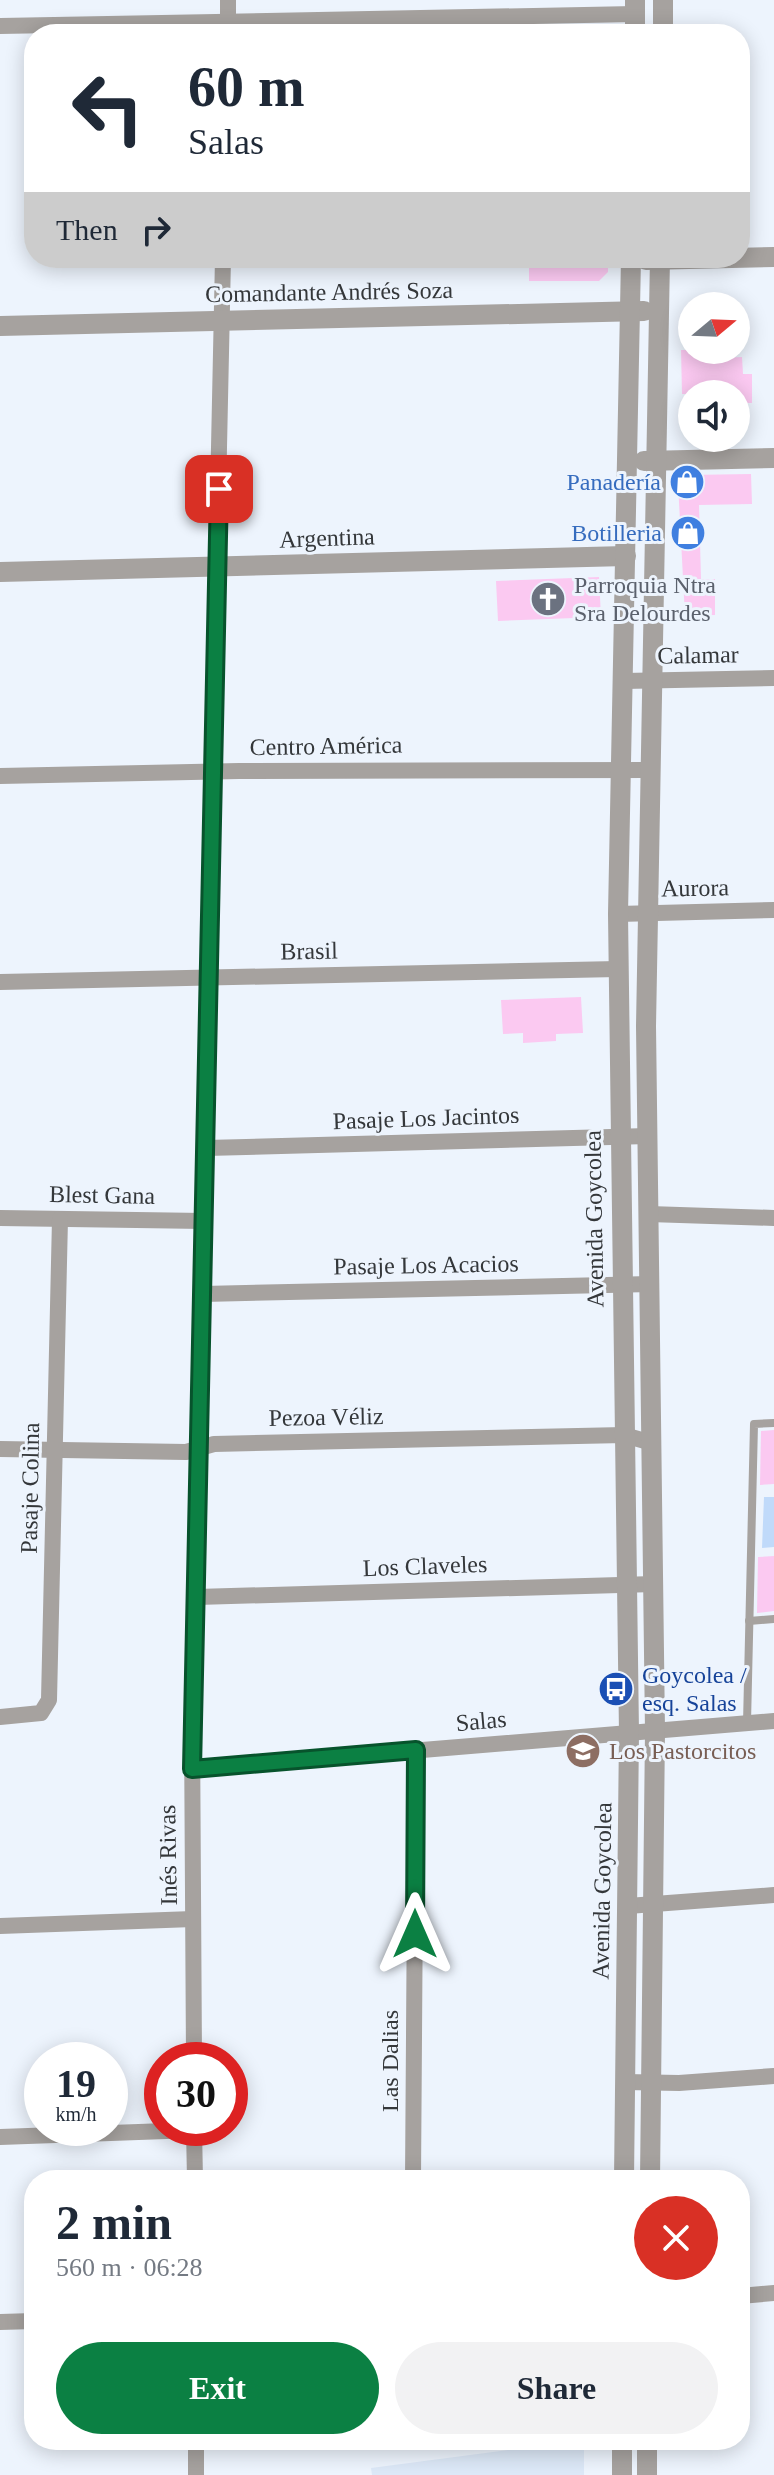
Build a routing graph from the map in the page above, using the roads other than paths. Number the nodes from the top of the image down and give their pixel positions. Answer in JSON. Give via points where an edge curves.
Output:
{"nodes":[{"id":1,"x":228,"y":0,"type":"edge"},
{"id":2,"x":663,"y":0,"type":"edge"},
{"id":3,"x":635,"y":16,"type":"edge"},
{"id":4,"x":228,"y":24,"type":"edge"},
{"id":5,"x":364,"y":24,"type":"edge"},
{"id":6,"x":663,"y":24,"type":"edge"},
{"id":7,"x":0,"y":26,"type":"edge"},
{"id":8,"x":24,"y":26,"type":"edge"},
{"id":9,"x":750,"y":257,"type":"edge"},
{"id":10,"x":774,"y":257,"type":"edge"},
{"id":11,"x":223,"y":268,"type":"edge"},
{"id":12,"x":631,"y":268,"type":"edge"},
{"id":13,"x":660,"y":268,"type":"edge"},
{"id":14,"x":659,"y":310,"type":"junction"},
{"id":15,"x":630,"y":311,"type":"junction"},
{"id":16,"x":222,"y":321,"type":"junction"},
{"id":17,"x":0,"y":326,"type":"edge"},
{"id":18,"x":774,"y":458,"type":"edge"},
{"id":19,"x":628,"y":461,"type":"junction"},
{"id":20,"x":656,"y":461,"type":"junction"},
{"id":21,"x":655,"y":555,"type":"junction"},
{"id":22,"x":626,"y":556,"type":"junction"},
{"id":23,"x":217,"y":568,"type":"junction"},
{"id":24,"x":0,"y":572,"type":"edge"},
{"id":25,"x":774,"y":678,"type":"edge"},
{"id":26,"x":624,"y":681,"type":"junction"},
{"id":27,"x":653,"y":681,"type":"junction"},
{"id":28,"x":621,"y":767,"type":"junction"},
{"id":29,"x":652,"y":770,"type":"junction"},
{"id":30,"x":213,"y":771,"type":"junction"},
{"id":31,"x":0,"y":776,"type":"edge"},
{"id":32,"x":774,"y":910,"type":"edge"},
{"id":33,"x":648,"y":913,"type":"junction"},
{"id":34,"x":618,"y":914,"type":"junction"},
{"id":35,"x":618,"y":969,"type":"junction"},
{"id":36,"x":209,"y":977,"type":"junction"},
{"id":37,"x":0,"y":982,"type":"edge"},
{"id":38,"x":619,"y":1136,"type":"junction"},
{"id":39,"x":648,"y":1136,"type":"junction"},
{"id":40,"x":206,"y":1148,"type":"junction"},
{"id":41,"x":649,"y":1214,"type":"junction"},
{"id":42,"x":0,"y":1218,"type":"edge"},
{"id":43,"x":774,"y":1218,"type":"edge"},
{"id":44,"x":60,"y":1219,"type":"junction"},
{"id":45,"x":204,"y":1221,"type":"junction"},
{"id":46,"x":621,"y":1284,"type":"junction"},
{"id":47,"x":651,"y":1284,"type":"junction"},
{"id":48,"x":203,"y":1294,"type":"junction"},
{"id":49,"x":774,"y":1423,"type":"edge"},
{"id":50,"x":624,"y":1435,"type":"junction"},
{"id":51,"x":652,"y":1443,"type":"junction"},
{"id":52,"x":200,"y":1448,"type":"junction"},
{"id":53,"x":0,"y":1449,"type":"edge"},
{"id":54,"x":55,"y":1450,"type":"junction"},
{"id":55,"x":654,"y":1584,"type":"junction"},
{"id":56,"x":626,"y":1585,"type":"junction"},
{"id":57,"x":197,"y":1597,"type":"junction"},
{"id":58,"x":774,"y":1619,"type":"edge"},
{"id":59,"x":749,"y":1621,"type":"junction"},
{"id":60,"x":0,"y":1717,"type":"edge"},
{"id":61,"x":774,"y":1721,"type":"edge"},
{"id":62,"x":747,"y":1723,"type":"junction"},
{"id":63,"x":655,"y":1731,"type":"junction"},
{"id":64,"x":629,"y":1733,"type":"junction"},
{"id":65,"x":416,"y":1750,"type":"junction"},
{"id":66,"x":192,"y":1769,"type":"junction"},
{"id":67,"x":774,"y":1895,"type":"edge"},
{"id":68,"x":628,"y":1906,"type":"junction"},
{"id":69,"x":653,"y":1906,"type":"junction"},
{"id":70,"x":193,"y":1919,"type":"junction"},
{"id":71,"x":0,"y":1926,"type":"edge"},
{"id":72,"x":194,"y":2042,"type":"edge"},
{"id":73,"x":774,"y":2076,"type":"edge"},
{"id":74,"x":625,"y":2082,"type":"junction"},
{"id":75,"x":651,"y":2083,"type":"junction"},
{"id":76,"x":144,"y":2131,"type":"edge"},
{"id":77,"x":0,"y":2137,"type":"edge"},
{"id":78,"x":194,"y":2146,"type":"edge"},
{"id":79,"x":195,"y":2170,"type":"edge"},
{"id":80,"x":413,"y":2170,"type":"edge"},
{"id":81,"x":624,"y":2170,"type":"edge"},
{"id":82,"x":650,"y":2170,"type":"edge"},
{"id":83,"x":774,"y":2293,"type":"edge"},
{"id":84,"x":750,"y":2295,"type":"edge"},
{"id":85,"x":24,"y":2321,"type":"edge"},
{"id":86,"x":0,"y":2322,"type":"edge"},
{"id":87,"x":196,"y":2450,"type":"edge"},
{"id":88,"x":622,"y":2450,"type":"edge"},
{"id":89,"x":647,"y":2450,"type":"edge"},
{"id":90,"x":196,"y":2475,"type":"edge"},
{"id":91,"x":622,"y":2475,"type":"edge"},
{"id":92,"x":647,"y":2475,"type":"edge"}],
"edges":[{"from":1,"to":4,"type":"street"},
{"from":2,"to":6,"type":"street"},
{"from":3,"to":5,"type":"street"},
{"from":7,"to":8,"type":"street"},
{"from":9,"to":10,"type":"street"},
{"from":11,"to":16,"type":"street","name":"Inés Rivas"},
{"from":12,"to":15,"type":"street","name":"Avenida Goycolea"},
{"from":13,"to":14,"type":"street"},
{"from":14,"to":15,"type":"street","name":"Comandante Andrés Soza"},
{"from":14,"to":20,"type":"street"},
{"from":15,"to":16,"type":"street","name":"Comandante Andrés Soza"},
{"from":15,"to":19,"type":"street","name":"Avenida Goycolea"},
{"from":16,"to":17,"type":"street","name":"Comandante Andrés Soza"},
{"from":16,"to":23,"type":"street","name":"Inés Rivas"},
{"from":18,"to":20,"type":"street"},
{"from":19,"to":20,"type":"street"},
{"from":19,"to":22,"type":"street","name":"Avenida Goycolea"},
{"from":20,"to":21,"type":"street"},
{"from":21,"to":22,"type":"street","name":"Argentina"},
{"from":21,"to":27,"type":"street"},
{"from":22,"to":23,"type":"street","name":"Argentina"},
{"from":22,"to":26,"type":"street","name":"Avenida Goycolea"},
{"from":23,"to":24,"type":"street","name":"Argentina"},
{"from":23,"to":30,"type":"street","name":"Inés Rivas"},
{"from":25,"to":27,"type":"street","name":"Calamar"},
{"from":26,"to":27,"type":"street","name":"Calamar"},
{"from":26,"to":28,"type":"street","name":"Avenida Goycolea"},
{"from":27,"to":29,"type":"street"},
{"from":28,"to":29,"type":"street","name":"Centro América"},
{"from":28,"to":30,"type":"street","name":"Centro América"},
{"from":28,"to":34,"type":"street","name":"Avenida Goycolea"},
{"from":29,"to":33,"type":"street"},
{"from":30,"to":31,"type":"street","name":"Centro América"},
{"from":30,"to":36,"type":"street","name":"Inés Rivas"},
{"from":32,"to":33,"type":"street","name":"Aurora"},
{"from":33,"to":34,"type":"street","name":"Aurora"},
{"from":33,"to":39,"type":"street"},
{"from":34,"to":35,"type":"street","name":"Avenida Goycolea"},
{"from":35,"to":36,"type":"street","name":"Brasil"},
{"from":35,"to":38,"type":"street","name":"Avenida Goycolea"},
{"from":36,"to":37,"type":"street","name":"Brasil"},
{"from":36,"to":40,"type":"street","name":"Inés Rivas"},
{"from":38,"to":39,"type":"street","name":"Pasaje Los Jacintos"},
{"from":38,"to":40,"type":"street","name":"Pasaje Los Jacintos"},
{"from":38,"to":46,"type":"street","name":"Avenida Goycolea"},
{"from":39,"to":41,"type":"street"},
{"from":40,"to":45,"type":"street","name":"Inés Rivas"},
{"from":41,"to":43,"type":"street"},
{"from":41,"to":47,"type":"street"},
{"from":42,"to":44,"type":"street","name":"Blest Gana"},
{"from":44,"to":45,"type":"street","name":"Blest Gana"},
{"from":44,"to":54,"type":"street","name":"Pasaje Colina"},
{"from":45,"to":48,"type":"street","name":"Inés Rivas"},
{"from":46,"to":47,"type":"street","name":"Pasaje Los Acacios"},
{"from":46,"to":48,"type":"street","name":"Pasaje Los Acacios"},
{"from":46,"to":50,"type":"street","name":"Avenida Goycolea"},
{"from":47,"to":51,"type":"street"},
{"from":48,"to":52,"type":"street","name":"Inés Rivas"},
{"from":49,"to":59,"type":"lane","via":[[754,1424]]},
{"from":50,"to":51,"type":"street","name":"Pezoa Véliz"},
{"from":50,"to":52,"type":"street","name":"Pezoa Véliz"},
{"from":50,"to":56,"type":"street","name":"Avenida Goycolea"},
{"from":51,"to":55,"type":"street"},
{"from":52,"to":54,"type":"street","name":"Pezoa Véliz"},
{"from":52,"to":57,"type":"street","name":"Inés Rivas"},
{"from":53,"to":54,"type":"street","name":"Pezoa Véliz"},
{"from":54,"to":60,"type":"street","name":"Pasaje Colina","via":[[48,1706],[41,1713]]},
{"from":55,"to":56,"type":"street","name":"Los Claveles"},
{"from":55,"to":63,"type":"street"},
{"from":56,"to":57,"type":"street","name":"Los Claveles"},
{"from":56,"to":64,"type":"street","name":"Avenida Goycolea"},
{"from":57,"to":66,"type":"street","name":"Inés Rivas"},
{"from":58,"to":59,"type":"lane"},
{"from":59,"to":62,"type":"lane"},
{"from":61,"to":62,"type":"street","name":"Salas"},
{"from":62,"to":63,"type":"street","name":"Salas"},
{"from":63,"to":64,"type":"street","name":"Salas"},
{"from":63,"to":69,"type":"street"},
{"from":64,"to":65,"type":"street","name":"Salas"},
{"from":64,"to":68,"type":"street","name":"Avenida Goycolea"},
{"from":65,"to":66,"type":"street","name":"Salas"},
{"from":65,"to":80,"type":"street","name":"Las Dalias"},
{"from":66,"to":70,"type":"street","name":"Inés Rivas"},
{"from":67,"to":69,"type":"street"},
{"from":68,"to":69,"type":"street"},
{"from":68,"to":74,"type":"street","name":"Avenida Goycolea"},
{"from":69,"to":75,"type":"street"},
{"from":70,"to":71,"type":"street"},
{"from":70,"to":72,"type":"street","name":"Inés Rivas"},
{"from":73,"to":75,"type":"street"},
{"from":74,"to":75,"type":"street"},
{"from":74,"to":81,"type":"street","name":"Avenida Goycolea"},
{"from":75,"to":82,"type":"street"},
{"from":76,"to":77,"type":"street"},
{"from":78,"to":79,"type":"street"},
{"from":83,"to":84,"type":"street"},
{"from":85,"to":86,"type":"street"},
{"from":87,"to":90,"type":"street"},
{"from":88,"to":91,"type":"street"},
{"from":89,"to":92,"type":"street"}]}
